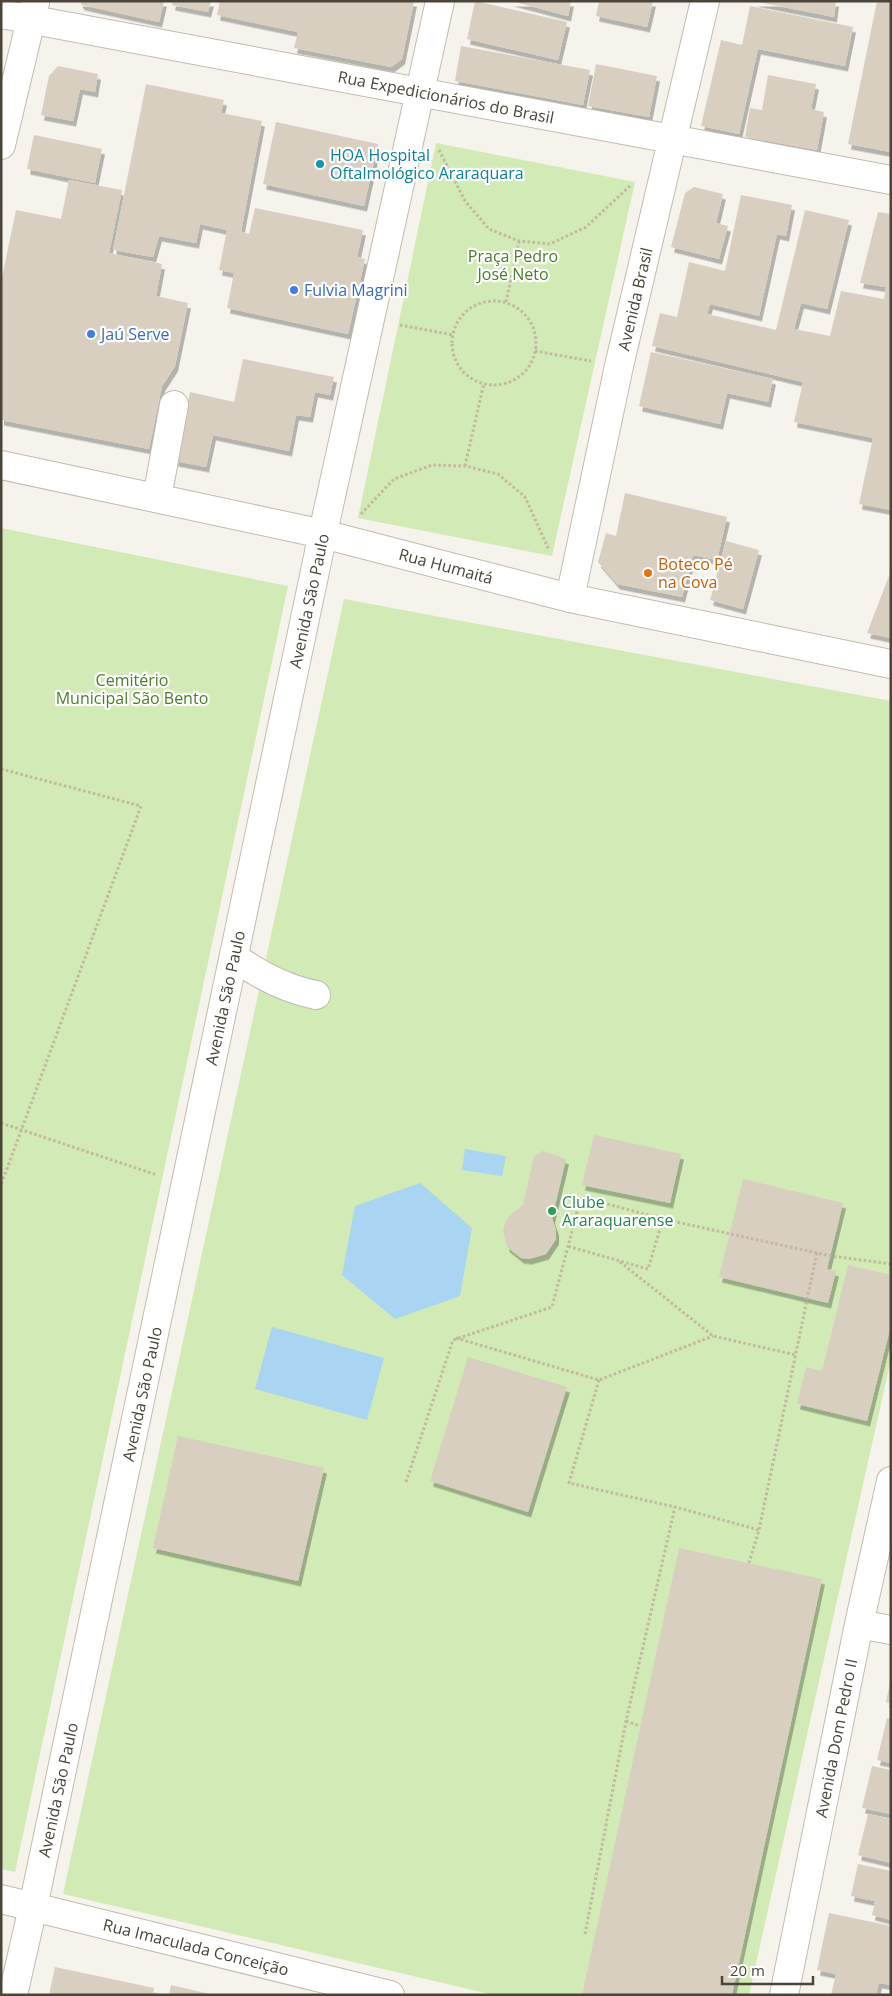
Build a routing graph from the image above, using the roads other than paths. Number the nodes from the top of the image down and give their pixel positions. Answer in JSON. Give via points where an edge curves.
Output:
{"nodes":[{"id":1,"x":440,"y":1,"type":"edge"},
{"id":2,"x":705,"y":1,"type":"edge"},
{"id":3,"x":33,"y":10,"type":"edge"},
{"id":4,"x":1,"y":14,"type":"edge"},
{"id":5,"x":420,"y":91,"type":"junction"},
{"id":6,"x":673,"y":139,"type":"junction"},
{"id":7,"x":1,"y":145,"type":"edge"},
{"id":8,"x":891,"y":180,"type":"edge"},
{"id":9,"x":174,"y":405,"type":"dead end"},
{"id":10,"x":1,"y":465,"type":"edge"},
{"id":11,"x":157,"y":498,"type":"junction"},
{"id":12,"x":323,"y":534,"type":"junction"},
{"id":13,"x":570,"y":598,"type":"junction"},
{"id":14,"x":891,"y":664,"type":"edge"},
{"id":15,"x":234,"y":957,"type":"junction"},
{"id":16,"x":316,"y":995,"type":"dead end"},
{"id":17,"x":891,"y":1481,"type":"edge"},
{"id":18,"x":859,"y":1624,"type":"junction"},
{"id":19,"x":891,"y":1630,"type":"edge"},
{"id":20,"x":1,"y":1898,"type":"edge"},
{"id":21,"x":34,"y":1906,"type":"junction"},
{"id":22,"x":13,"y":1995,"type":"edge"},
{"id":23,"x":390,"y":1995,"type":"edge"},
{"id":24,"x":784,"y":1995,"type":"edge"}],
"edges":[{"from":1,"to":5,"type":"street","name":"Avenida São Paulo"},
{"from":2,"to":6,"type":"street","name":"Avenida Brasil"},
{"from":3,"to":4,"type":"street","name":"Rua Expedicionários do Brasil"},
{"from":3,"to":5,"type":"street","name":"Rua Expedicionários do Brasil"},
{"from":3,"to":7,"type":"street"},
{"from":5,"to":6,"type":"street","name":"Rua Expedicionários do Brasil"},
{"from":5,"to":12,"type":"street","name":"Avenida São Paulo"},
{"from":6,"to":8,"type":"street","name":"Rua Expedicionários do Brasil"},
{"from":6,"to":13,"type":"street","name":"Avenida Brasil","via":[[619,366]]},
{"from":9,"to":11,"type":"street"},
{"from":10,"to":11,"type":"street","name":"Rua Humaitá"},
{"from":11,"to":12,"type":"street","name":"Rua Humaitá"},
{"from":12,"to":13,"type":"street","name":"Rua Humaitá"},
{"from":12,"to":15,"type":"street","name":"Avenida São Paulo"},
{"from":13,"to":14,"type":"street","name":"Rua Humaitá"},
{"from":15,"to":16,"type":"street","via":[[279,984]]},
{"from":15,"to":21,"type":"street","name":"Avenida São Paulo"},
{"from":17,"to":18,"type":"street","name":"Avenida Dom Pedro II"},
{"from":18,"to":19,"type":"street"},
{"from":18,"to":24,"type":"street","name":"Avenida Dom Pedro II"},
{"from":20,"to":21,"type":"street","name":"Rua Imaculada Conceição"},
{"from":21,"to":22,"type":"street","name":"Avenida São Paulo"},
{"from":21,"to":23,"type":"street","name":"Rua Imaculada Conceição"}]}
